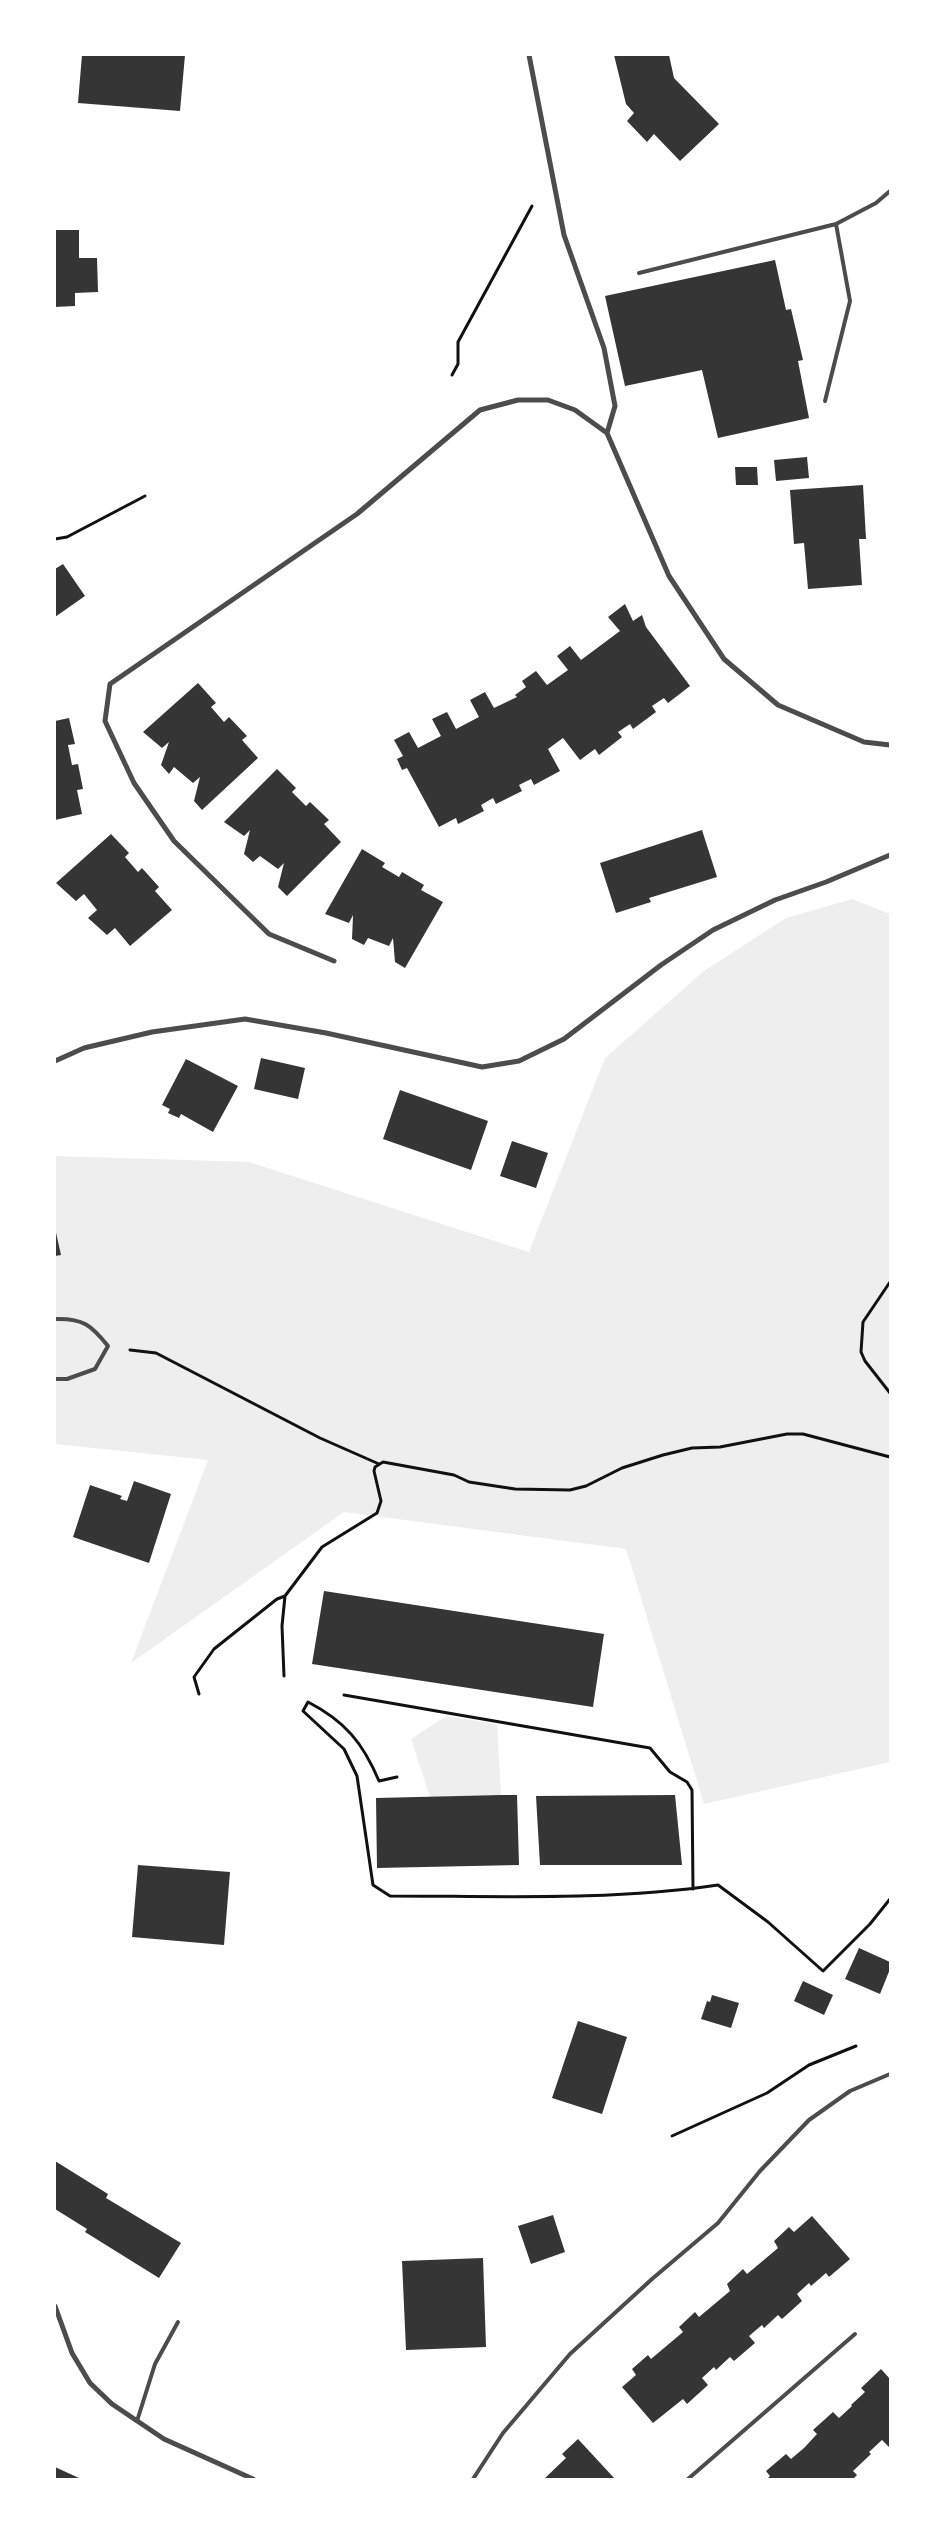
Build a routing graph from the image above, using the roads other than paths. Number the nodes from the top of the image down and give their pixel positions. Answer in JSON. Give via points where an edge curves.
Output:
{"nodes":[{"id":1,"x":529,"y":55,"type":"edge"},
{"id":2,"x":890,"y":191,"type":"edge"},
{"id":3,"x":836,"y":224,"type":"junction"},
{"id":4,"x":639,"y":273,"type":"dead end"},
{"id":5,"x":825,"y":401,"type":"dead end"},
{"id":6,"x":607,"y":433,"type":"junction"},
{"id":7,"x":890,"y":745,"type":"edge"},
{"id":8,"x":890,"y":855,"type":"edge"},
{"id":9,"x":334,"y":961,"type":"dead end"},
{"id":10,"x":55,"y":1061,"type":"edge"},
{"id":11,"x":55,"y":1319,"type":"edge"},
{"id":12,"x":55,"y":1380,"type":"edge"},
{"id":13,"x":890,"y":2074,"type":"edge"},
{"id":14,"x":55,"y":2306,"type":"edge"},
{"id":15,"x":178,"y":2322,"type":"dead end"},
{"id":16,"x":855,"y":2334,"type":"dead end"},
{"id":17,"x":137,"y":2421,"type":"junction"},
{"id":18,"x":253,"y":2479,"type":"edge"},
{"id":19,"x":473,"y":2479,"type":"edge"},
{"id":20,"x":688,"y":2479,"type":"edge"}],
"edges":[{"from":1,"to":6,"type":"street","via":[[564,235],[604,348],[615,406]]},
{"from":2,"to":3,"type":"lane","via":[[876,203]]},
{"from":3,"to":4,"type":"lane"},
{"from":3,"to":5,"type":"lane","via":[[850,301]]},
{"from":6,"to":7,"type":"street","via":[[669,576],[724,658],[778,705],[864,742]]},
{"from":6,"to":9,"type":"street","via":[[575,410],[548,400],[518,400],[480,410],[357,514],[110,684],[105,721],[134,783],[174,841],[269,934]]},
{"from":8,"to":10,"type":"street","via":[[775,900],[712,930],[564,1039],[519,1060],[482,1067],[326,1033],[245,1020],[152,1032],[84,1048]]},
{"from":11,"to":12,"type":"lane","via":[[70,1318],[93,1327],[108,1346],[95,1369]]},
{"from":13,"to":19,"type":"lane","via":[[850,2091],[809,2120],[760,2171],[718,2223],[570,2354],[503,2433]]},
{"from":14,"to":17,"type":"street","via":[[72,2353],[90,2383]]},
{"from":15,"to":17,"type":"lane","via":[[154,2364]]},
{"from":16,"to":20,"type":"lane"},
{"from":17,"to":18,"type":"street","via":[[164,2438]]}]}
